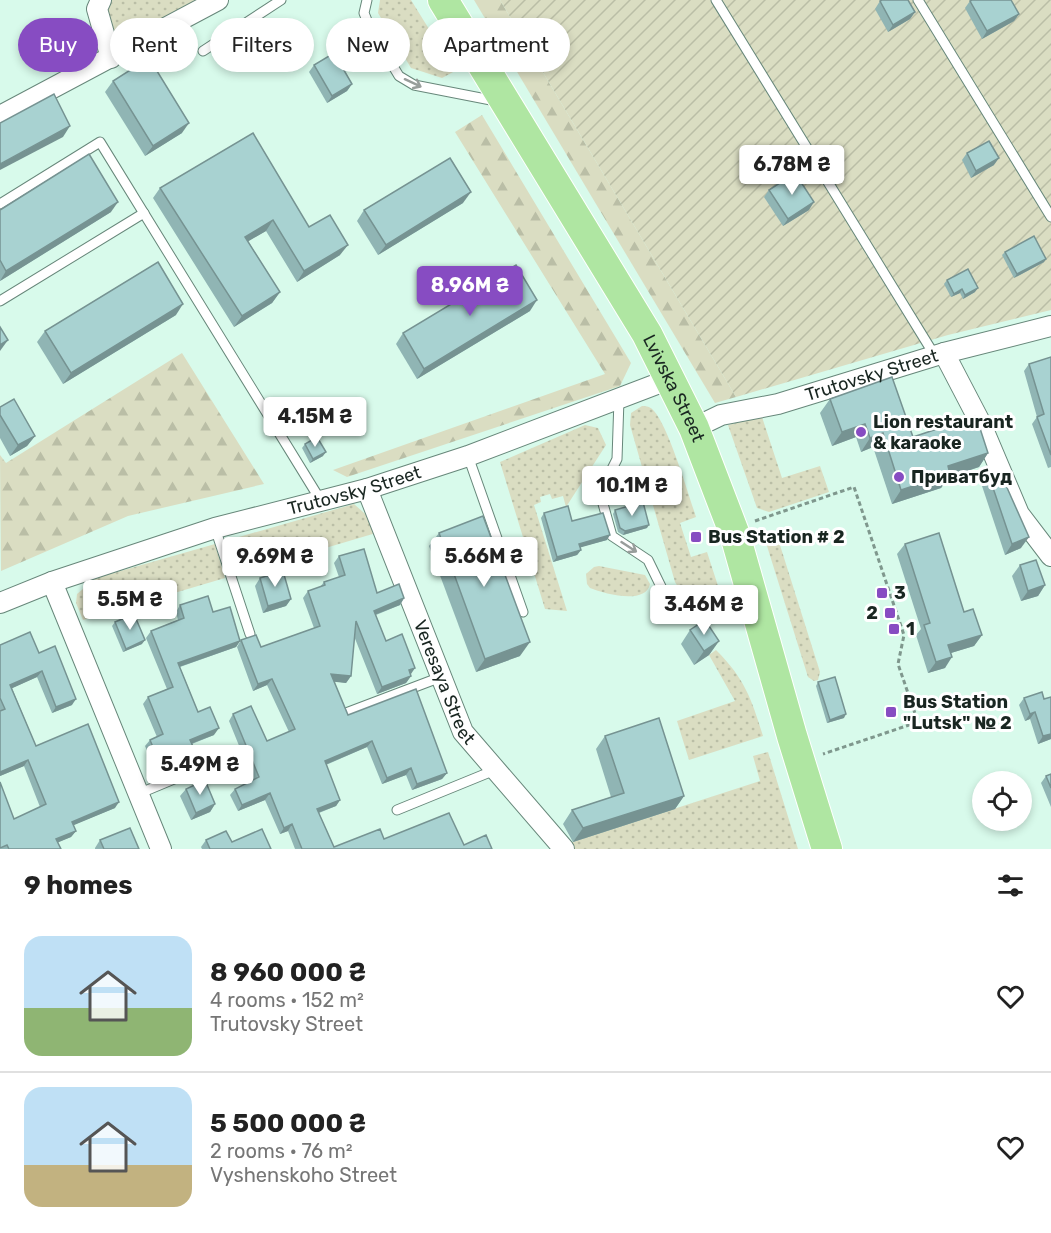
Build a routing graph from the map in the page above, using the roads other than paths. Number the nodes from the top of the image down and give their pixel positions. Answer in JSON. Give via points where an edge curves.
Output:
{"nodes":[{"id":1,"x":101,"y":0,"type":"edge"},
{"id":2,"x":218,"y":0,"type":"edge"},
{"id":3,"x":281,"y":0,"type":"edge"},
{"id":4,"x":367,"y":0,"type":"edge"},
{"id":5,"x":443,"y":0,"type":"edge"},
{"id":6,"x":716,"y":0,"type":"edge"},
{"id":7,"x":918,"y":0,"type":"edge"},
{"id":8,"x":185,"y":18,"type":"edge"},
{"id":9,"x":202,"y":51,"type":"dead end"},
{"id":10,"x":110,"y":54,"type":"edge"},
{"id":11,"x":110,"y":59,"type":"edge"},
{"id":12,"x":506,"y":102,"type":"junction"},
{"id":13,"x":0,"y":116,"type":"edge"},
{"id":14,"x":0,"y":204,"type":"edge"},
{"id":15,"x":144,"y":213,"type":"junction"},
{"id":16,"x":1051,"y":217,"type":"edge"},
{"id":17,"x":0,"y":301,"type":"edge"},
{"id":18,"x":1051,"y":326,"type":"edge"},
{"id":19,"x":939,"y":355,"type":"junction"},
{"id":20,"x":670,"y":379,"type":"junction"},
{"id":21,"x":619,"y":399,"type":"junction"},
{"id":22,"x":694,"y":428,"type":"junction"},
{"id":23,"x":468,"y":456,"type":"junction"},
{"id":24,"x":367,"y":489,"type":"junction"},
{"id":25,"x":321,"y":501,"type":"junction"},
{"id":26,"x":215,"y":528,"type":"junction"},
{"id":27,"x":1051,"y":556,"type":"edge"},
{"id":28,"x":52,"y":582,"type":"junction"},
{"id":29,"x":0,"y":603,"type":"edge"},
{"id":30,"x":523,"y":612,"type":"dead end"},
{"id":31,"x":758,"y":614,"type":"junction"},
{"id":32,"x":250,"y":634,"type":"edge"},
{"id":33,"x":441,"y":677,"type":"junction"},
{"id":34,"x":346,"y":713,"type":"edge"},
{"id":35,"x":234,"y":754,"type":"dead end"},
{"id":36,"x":495,"y":770,"type":"junction"},
{"id":37,"x":138,"y":794,"type":"junction"},
{"id":38,"x":397,"y":810,"type":"dead end"},
{"id":39,"x":161,"y":849,"type":"edge"},
{"id":40,"x":564,"y":849,"type":"edge"},
{"id":41,"x":827,"y":849,"type":"edge"}],
"edges":[{"from":1,"to":10,"type":"street","via":[[97,9]]},
{"from":2,"to":8,"type":"street"},
{"from":3,"to":9,"type":"lane"},
{"from":4,"to":12,"type":"lane","one_way":true,"via":[[364,13],[370,28],[399,75],[414,85]]},
{"from":5,"to":12,"type":"main road","name":"Lvivska Street"},
{"from":6,"to":19,"type":"lane"},
{"from":7,"to":16,"type":"lane"},
{"from":11,"to":13,"type":"street"},
{"from":12,"to":20,"type":"main road","name":"Lvivska Street","via":[[647,334]]},
{"from":14,"to":15,"type":"lane","via":[[100,142]]},
{"from":15,"to":17,"type":"lane"},
{"from":15,"to":25,"type":"lane"},
{"from":18,"to":19,"type":"street","name":"Trutovsky Street"},
{"from":19,"to":22,"type":"street","name":"Trutovsky Street","via":[[778,405],[721,416]]},
{"from":19,"to":27,"type":"street","via":[[980,422],[1019,514]]},
{"from":20,"to":21,"type":"street","name":"Trutovsky Street"},
{"from":20,"to":22,"type":"main road","name":"Lvivska Street"},
{"from":21,"to":23,"type":"street","name":"Trutovsky Street"},
{"from":21,"to":31,"type":"lane","one_way":true,"via":[[617,459],[600,493],[612,536],[648,560],[668,601]]},
{"from":22,"to":31,"type":"main road","name":"Lvivska Street","via":[[735,535]]},
{"from":23,"to":24,"type":"street","name":"Trutovsky Street"},
{"from":23,"to":30,"type":"lane"},
{"from":24,"to":25,"type":"street","name":"Trutovsky Street"},
{"from":24,"to":33,"type":"street","name":"Veresaya Street"},
{"from":25,"to":26,"type":"street","name":"Trutovsky Street"},
{"from":26,"to":28,"type":"street","name":"Trutovsky Street"},
{"from":26,"to":32,"type":"lane"},
{"from":28,"to":29,"type":"street","name":"Trutovsky Street"},
{"from":28,"to":37,"type":"street"},
{"from":31,"to":41,"type":"main road","name":"Lvivska Street"},
{"from":33,"to":34,"type":"lane"},
{"from":33,"to":36,"type":"street","name":"Veresaya Street","via":[[462,732]]},
{"from":35,"to":37,"type":"lane"},
{"from":36,"to":38,"type":"lane"},
{"from":36,"to":40,"type":"street","name":"Veresaya Street"},
{"from":37,"to":39,"type":"street"}]}
